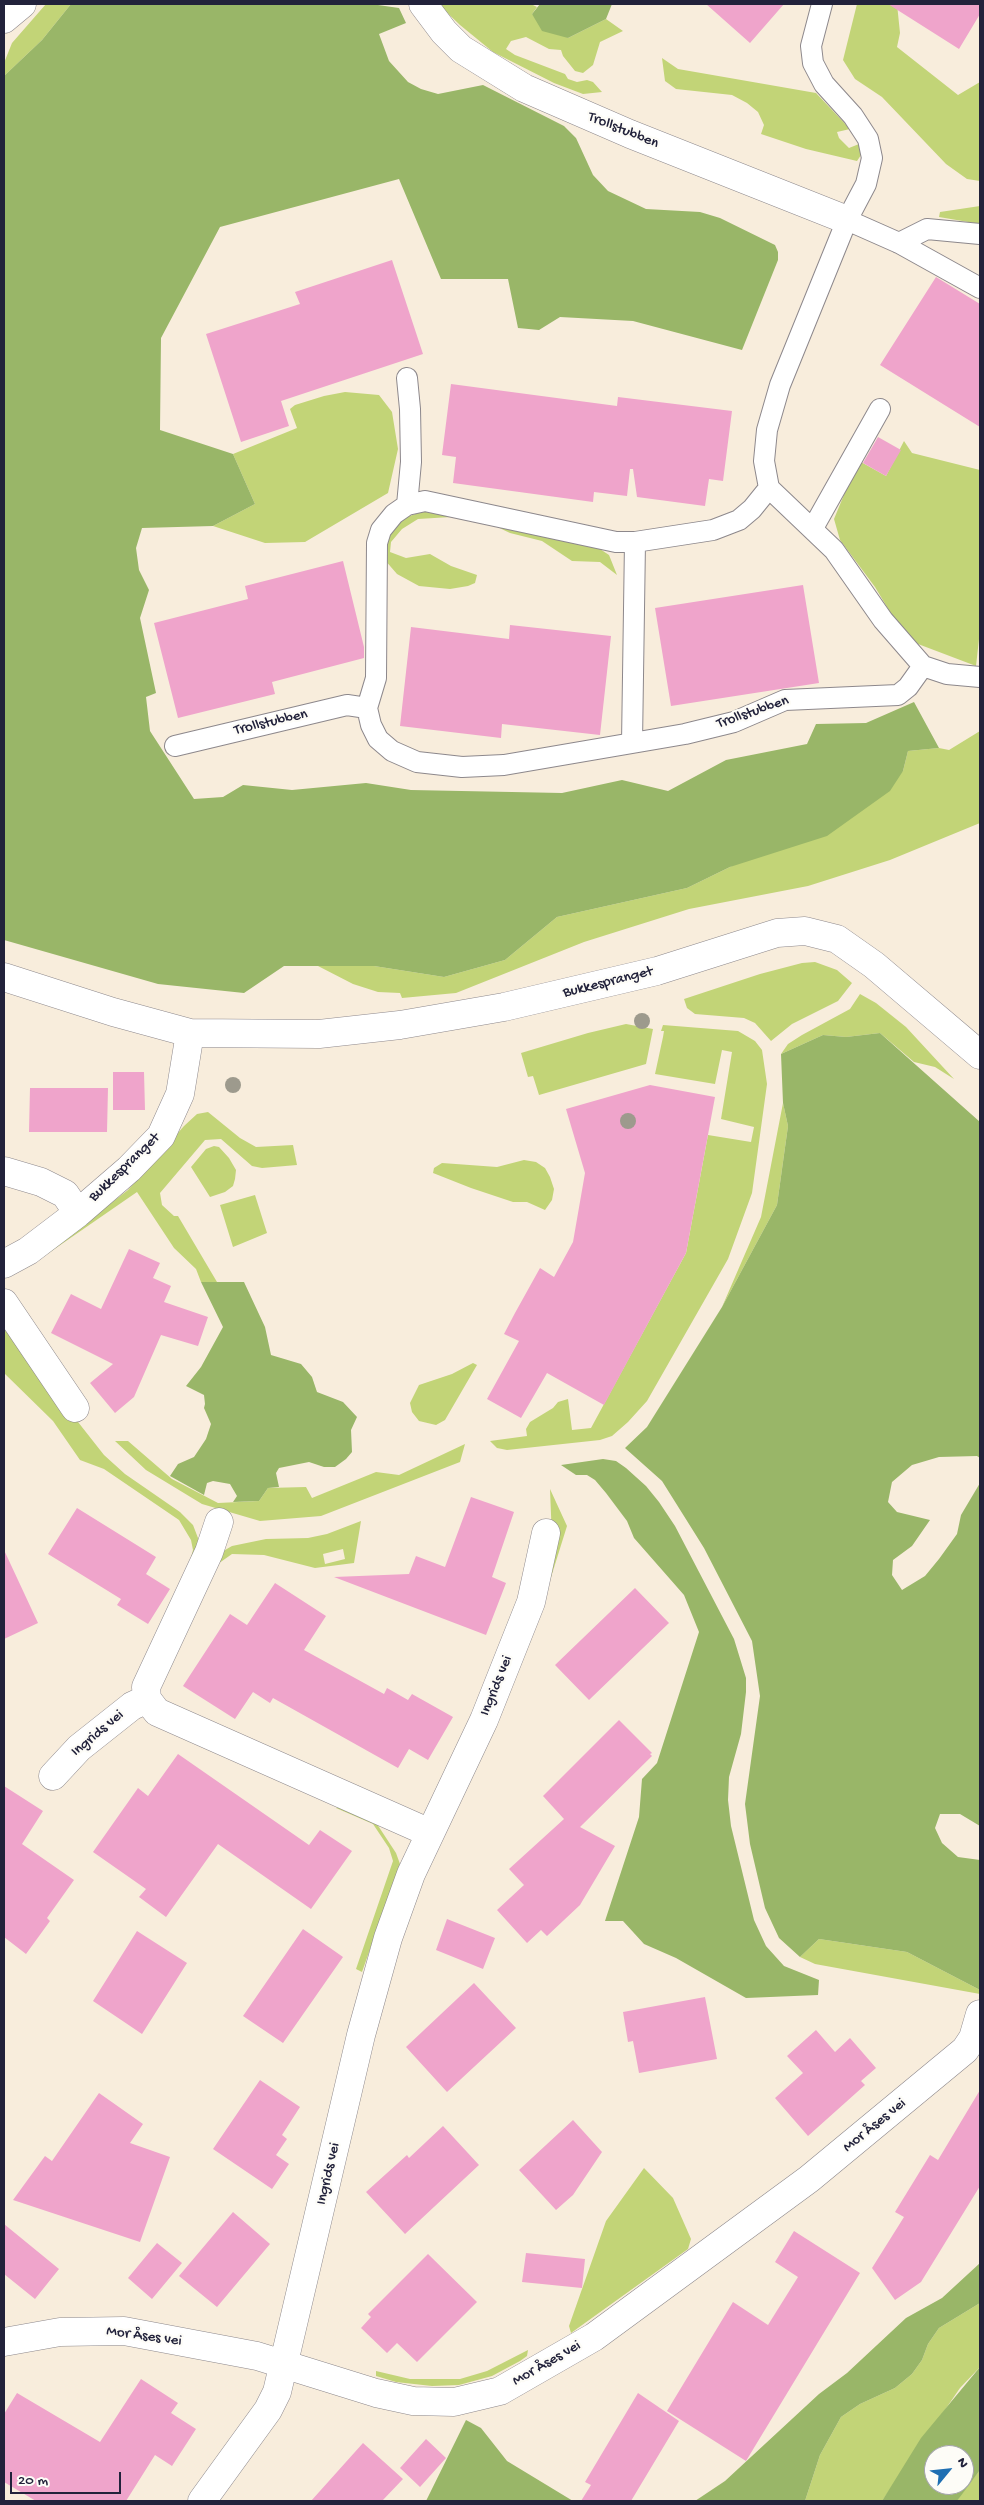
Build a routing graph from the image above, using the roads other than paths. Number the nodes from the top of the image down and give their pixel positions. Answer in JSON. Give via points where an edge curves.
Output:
{"nodes":[{"id":1,"x":22,"y":4,"type":"edge"},
{"id":2,"x":423,"y":4,"type":"edge"},
{"id":3,"x":822,"y":4,"type":"edge"},
{"id":4,"x":4,"y":19,"type":"edge"},
{"id":5,"x":847,"y":220,"type":"junction"},
{"id":6,"x":980,"y":234,"type":"edge"},
{"id":7,"x":900,"y":244,"type":"junction"},
{"id":8,"x":980,"y":288,"type":"edge"},
{"id":9,"x":407,"y":378,"type":"dead end"},
{"id":10,"x":880,"y":409,"type":"dead end"},
{"id":11,"x":769,"y":488,"type":"junction"},
{"id":12,"x":408,"y":506,"type":"junction"},
{"id":13,"x":813,"y":528,"type":"junction"},
{"id":14,"x":635,"y":542,"type":"junction"},
{"id":15,"x":923,"y":666,"type":"junction"},
{"id":16,"x":980,"y":677,"type":"edge"},
{"id":17,"x":367,"y":708,"type":"junction"},
{"id":18,"x":632,"y":743,"type":"junction"},
{"id":19,"x":175,"y":746,"type":"dead end"},
{"id":20,"x":4,"y":977,"type":"edge"},
{"id":21,"x":190,"y":1033,"type":"junction"},
{"id":22,"x":980,"y":1056,"type":"edge"},
{"id":23,"x":4,"y":1171,"type":"edge"},
{"id":24,"x":78,"y":1213,"type":"junction"},
{"id":25,"x":4,"y":1264,"type":"edge"},
{"id":26,"x":4,"y":1303,"type":"edge"},
{"id":27,"x":74,"y":1408,"type":"dead end"},
{"id":28,"x":219,"y":1522,"type":"dead end"},
{"id":29,"x":546,"y":1533,"type":"dead end"},
{"id":30,"x":147,"y":1699,"type":"junction"},
{"id":31,"x":53,"y":1776,"type":"dead end"},
{"id":32,"x":430,"y":1833,"type":"junction"},
{"id":33,"x":980,"y":2014,"type":"edge"},
{"id":34,"x":4,"y":2342,"type":"edge"},
{"id":35,"x":284,"y":2364,"type":"junction"},
{"id":36,"x":202,"y":2501,"type":"edge"}],
"edges":[{"from":1,"to":4,"type":"street"},
{"from":2,"to":5,"type":"street","name":"Trollstubben","via":[[461,49],[524,88]]},
{"from":3,"to":5,"type":"lane","via":[[811,46],[813,64],[824,84],[858,123],[868,139],[872,158],[866,184]]},
{"from":5,"to":7,"type":"lane","name":"Trollstubben"},
{"from":5,"to":11,"type":"lane","via":[[780,385],[767,430],[764,462]]},
{"from":6,"to":7,"type":"lane","via":[[927,229]]},
{"from":7,"to":8,"type":"lane","name":"Trollstubben"},
{"from":9,"to":12,"type":"lane","via":[[411,462]]},
{"from":10,"to":13,"type":"lane"},
{"from":11,"to":13,"type":"lane"},
{"from":11,"to":14,"type":"lane","via":[[739,520],[713,530]]},
{"from":12,"to":14,"type":"lane","via":[[425,501],[616,542]]},
{"from":12,"to":17,"type":"lane","via":[[394,514],[377,542],[376,669]]},
{"from":13,"to":15,"type":"lane","via":[[834,550],[894,634]]},
{"from":14,"to":18,"type":"lane"},
{"from":15,"to":16,"type":"lane","via":[[947,674]]},
{"from":15,"to":18,"type":"lane","name":"Trollstubben","via":[[898,695],[785,700],[734,722]]},
{"from":17,"to":18,"type":"lane","name":"Trollstubben","via":[[378,739],[392,751],[417,762],[462,767],[504,765]]},
{"from":17,"to":19,"type":"lane","name":"Trollstubben","via":[[347,706]]},
{"from":20,"to":21,"type":"street","name":"Bukkespranget"},
{"from":21,"to":22,"type":"street","name":"Bukkespranget","via":[[319,1034],[465,1015],[657,971],[777,933],[805,931],[837,939],[874,965]]},
{"from":21,"to":24,"type":"street","name":"Bukkespranget","via":[[180,1094],[161,1136]]},
{"from":23,"to":24,"type":"street","name":"Bukkespranget","via":[[41,1182],[65,1194]]},
{"from":24,"to":25,"type":"street","name":"Bukkespranget","via":[[28,1251]]},
{"from":26,"to":27,"type":"street"},
{"from":28,"to":30,"type":"street","via":[[209,1552],[146,1687]]},
{"from":29,"to":32,"type":"street","name":"Ingrids vei","via":[[531,1602],[484,1720]]},
{"from":30,"to":31,"type":"street","name":"Ingrids vei","via":[[132,1706],[78,1748]]},
{"from":30,"to":32,"type":"street","via":[[157,1712]]},
{"from":32,"to":35,"type":"street","name":"Ingrids vei","via":[[388,1938],[361,2034]]},
{"from":33,"to":35,"type":"street","name":"Mor Åses vei","via":[[973,2038],[965,2050],[809,2179],[594,2337],[500,2391],[454,2402],[413,2401],[376,2393]]},
{"from":34,"to":35,"type":"street","name":"Mor Åses vei","via":[[60,2332],[124,2331]]},
{"from":35,"to":36,"type":"street","name":"Ingrids vei","via":[[277,2392],[268,2410]]}]}
